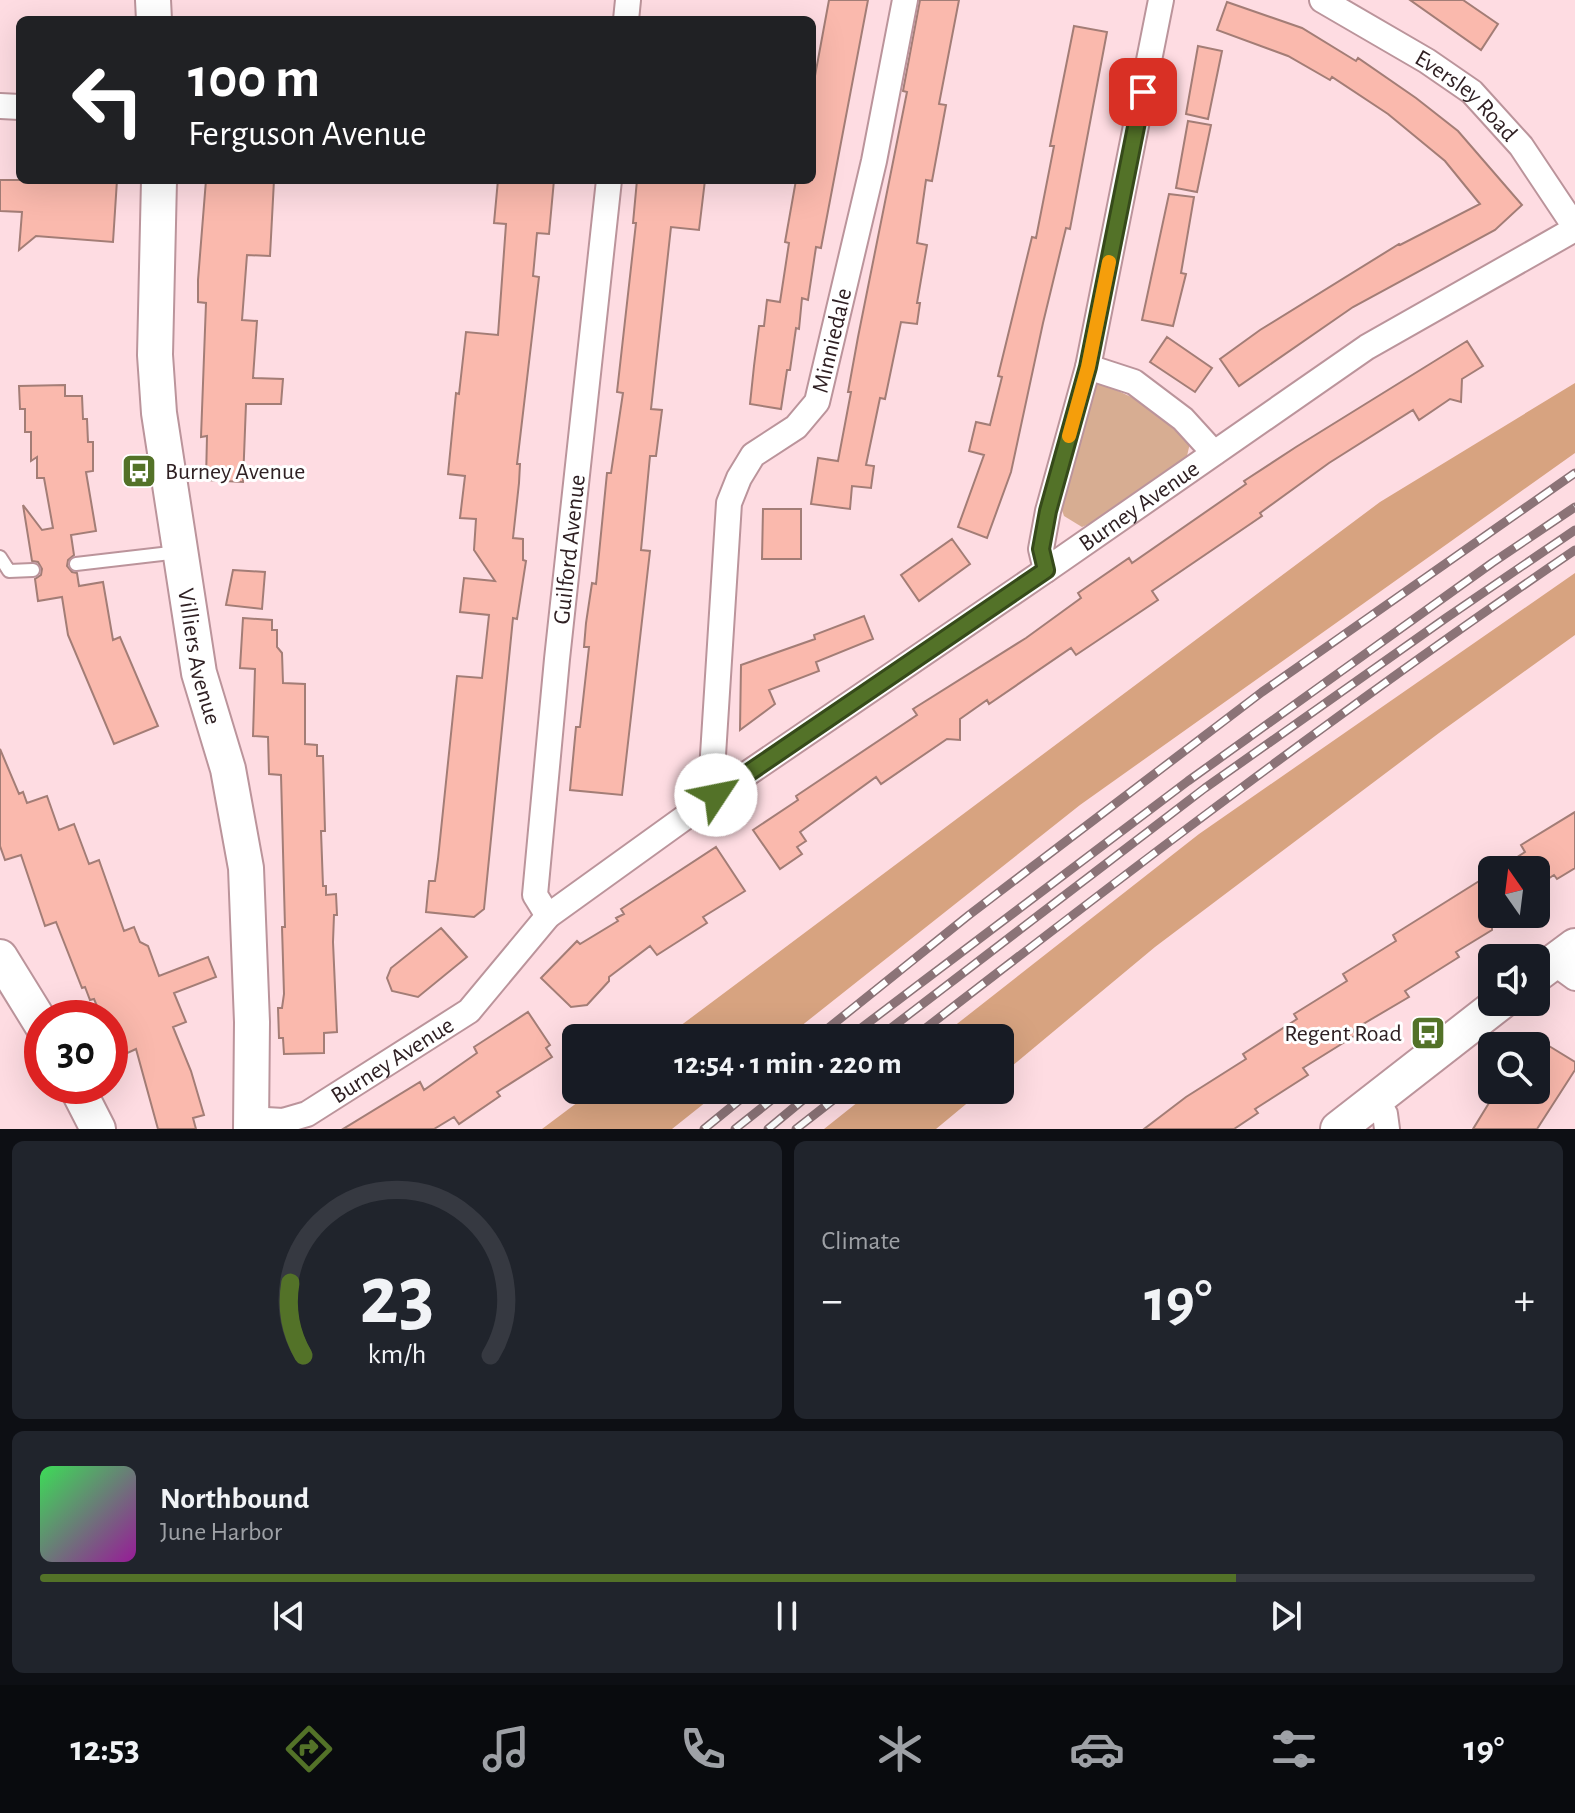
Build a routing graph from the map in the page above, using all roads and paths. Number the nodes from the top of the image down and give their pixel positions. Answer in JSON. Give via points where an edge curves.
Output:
{"nodes":[{"id":1,"x":905,"y":0,"type":"edge"},
{"id":2,"x":1161,"y":0,"type":"edge"},
{"id":3,"x":1322,"y":0,"type":"edge"},
{"id":4,"x":159,"y":184,"type":"edge"},
{"id":5,"x":609,"y":184,"type":"edge"},
{"id":6,"x":1575,"y":228,"type":"edge"},
{"id":7,"x":1088,"y":367,"type":"junction"},
{"id":8,"x":1214,"y":453,"type":"junction"},
{"id":9,"x":179,"y":552,"type":"junction"},
{"id":10,"x":0,"y":557,"type":"edge"},
{"id":11,"x":76,"y":564,"type":"dead end"},
{"id":12,"x":33,"y":570,"type":"dead end"},
{"id":13,"x":1046,"y":570,"type":"junction"},
{"id":14,"x":716,"y":795,"type":"junction"},
{"id":15,"x":548,"y":916,"type":"junction"},
{"id":16,"x":0,"y":957,"type":"edge"},
{"id":17,"x":27,"y":1000,"type":"edge"},
{"id":18,"x":1486,"y":1016,"type":"edge"},
{"id":19,"x":85,"y":1104,"type":"edge"},
{"id":20,"x":1381,"y":1114,"type":"edge"},
{"id":21,"x":251,"y":1124,"type":"edge"},
{"id":22,"x":98,"y":1129,"type":"edge"},
{"id":23,"x":1338,"y":1129,"type":"edge"}],
"edges":[{"from":1,"to":14,"type":"street","name":"Minniedale","via":[[874,161],[817,402],[796,427],[753,455],[729,503],[712,771]]},
{"from":2,"to":7,"type":"street"},
{"from":3,"to":6,"type":"street","name":"Eversley Road","via":[[1472,92],[1521,146]]},
{"from":4,"to":9,"type":"street","name":"Villiers Avenue","via":[[155,355]]},
{"from":5,"to":15,"type":"street","name":"Guilford Avenue","via":[[535,895]]},
{"from":6,"to":8,"type":"street","name":"Burney Avenue","via":[[1367,347]]},
{"from":7,"to":8,"type":"street","via":[[1134,382],[1183,419]]},
{"from":7,"to":13,"type":"street","via":[[1048,511],[1041,549]]},
{"from":8,"to":13,"type":"street","name":"Burney Avenue"},
{"from":9,"to":11,"type":"lane"},
{"from":9,"to":21,"type":"street","name":"Villiers Avenue","via":[[199,673],[228,769],[246,868]]},
{"from":10,"to":12,"type":"lane","via":[[9,571]]},
{"from":13,"to":14,"type":"street","name":"Burney Avenue"},
{"from":14,"to":15,"type":"street","name":"Burney Avenue"},
{"from":15,"to":21,"type":"street","name":"Burney Avenue","via":[[469,1011],[307,1114]]},
{"from":16,"to":17,"type":"street"},
{"from":18,"to":20,"type":"street"},
{"from":19,"to":22,"type":"street"},
{"from":20,"to":23,"type":"street"}]}
